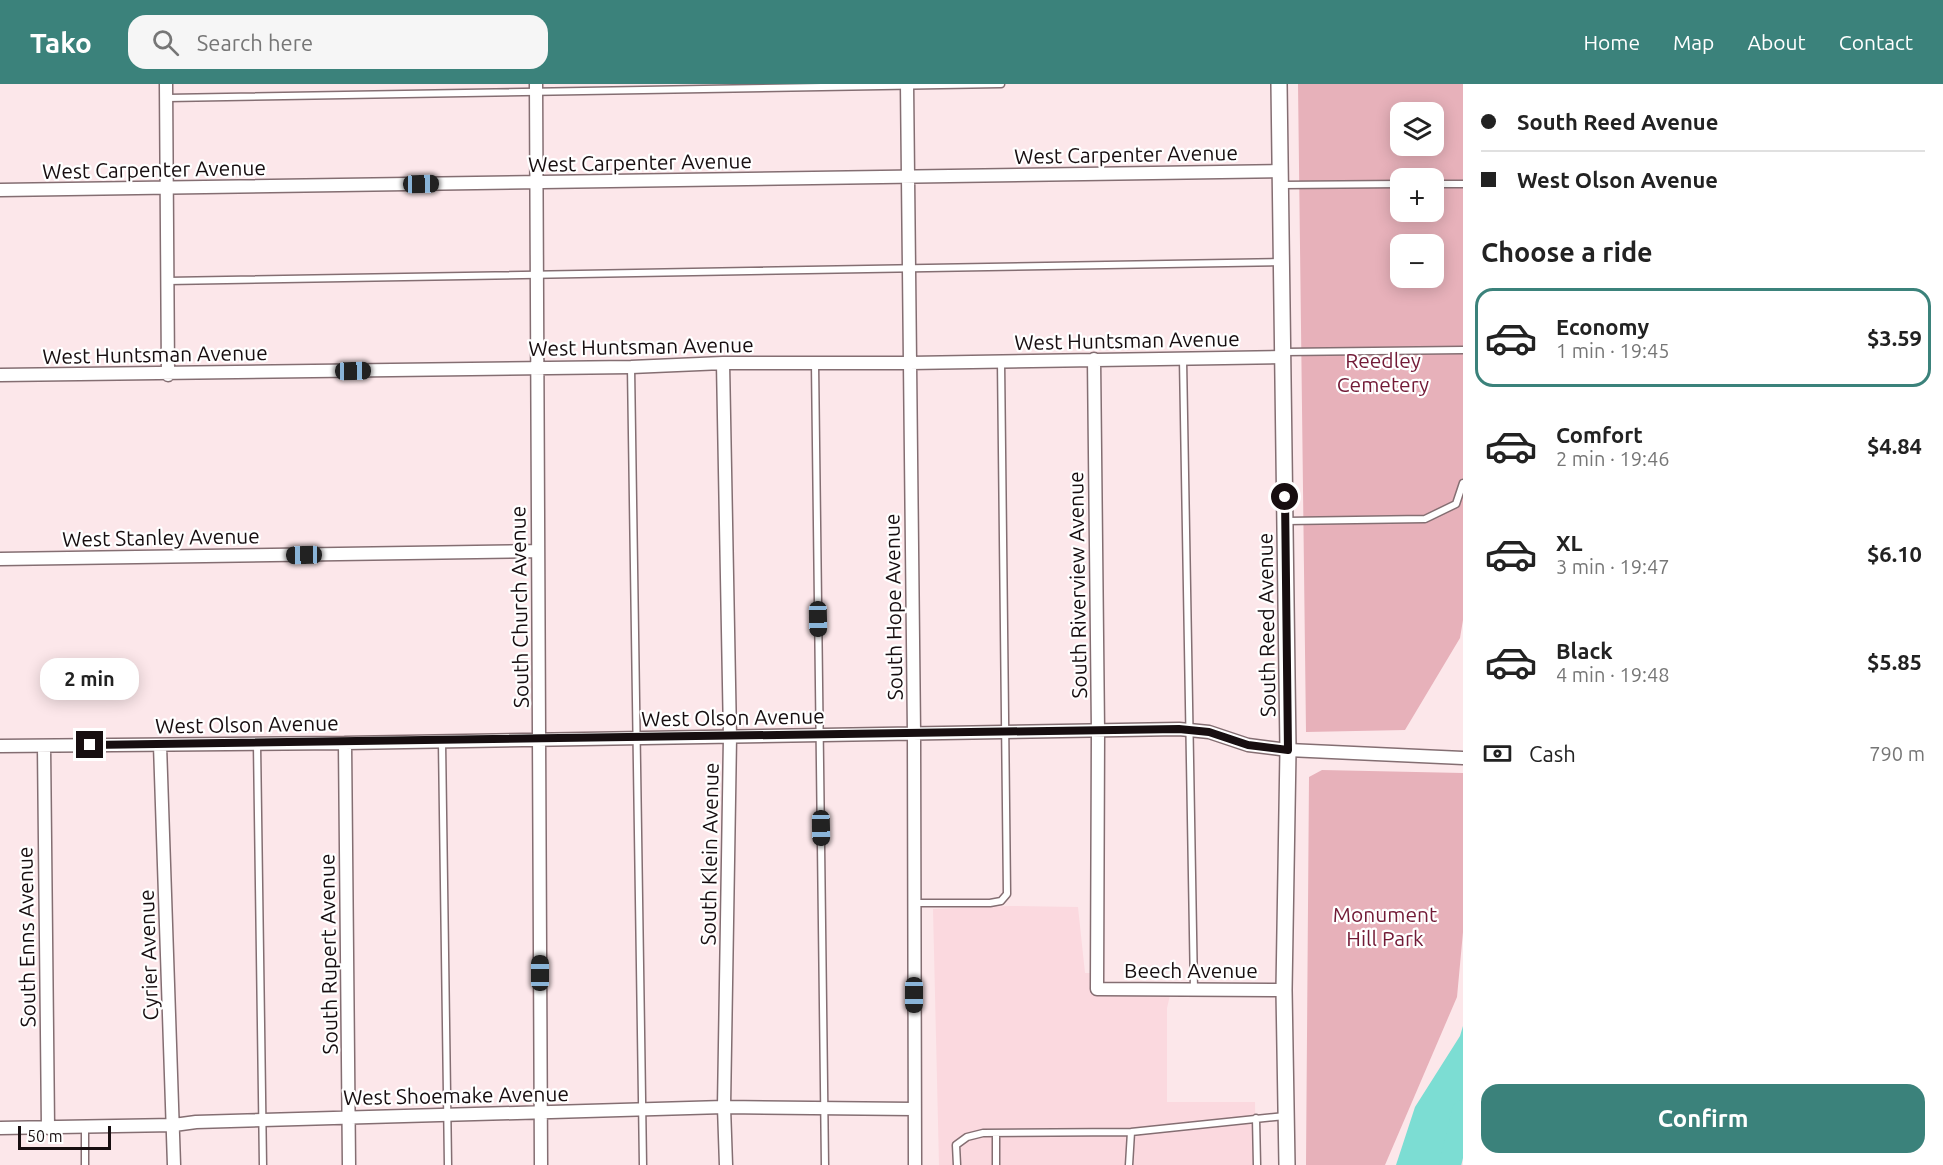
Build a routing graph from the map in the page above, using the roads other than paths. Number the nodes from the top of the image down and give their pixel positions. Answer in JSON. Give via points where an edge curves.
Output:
{"nodes":[{"id":1,"x":166,"y":84,"type":"edge"},
{"id":2,"x":1001,"y":84,"type":"edge"},
{"id":3,"x":1279,"y":84,"type":"edge"},
{"id":4,"x":907,"y":85,"type":"edge"},
{"id":5,"x":536,"y":88,"type":"edge"},
{"id":6,"x":166,"y":98,"type":"junction"},
{"id":7,"x":910,"y":177,"type":"junction"},
{"id":8,"x":1281,"y":178,"type":"junction"},
{"id":9,"x":537,"y":183,"type":"junction"},
{"id":10,"x":1390,"y":183,"type":"edge"},
{"id":11,"x":1444,"y":184,"type":"edge"},
{"id":12,"x":1463,"y":184,"type":"edge"},
{"id":13,"x":166,"y":188,"type":"junction"},
{"id":14,"x":0,"y":190,"type":"edge"},
{"id":15,"x":1282,"y":262,"type":"junction"},
{"id":16,"x":910,"y":267,"type":"junction"},
{"id":17,"x":538,"y":275,"type":"junction"},
{"id":18,"x":166,"y":281,"type":"junction"},
{"id":19,"x":1463,"y":350,"type":"edge"},
{"id":20,"x":1283,"y":355,"type":"junction"},
{"id":21,"x":1184,"y":358,"type":"junction"},
{"id":22,"x":1094,"y":359,"type":"junction"},
{"id":23,"x":1001,"y":361,"type":"junction"},
{"id":24,"x":723,"y":363,"type":"junction"},
{"id":25,"x":815,"y":363,"type":"junction"},
{"id":26,"x":910,"y":363,"type":"junction"},
{"id":27,"x":631,"y":367,"type":"junction"},
{"id":28,"x":538,"y":368,"type":"junction"},
{"id":29,"x":0,"y":375,"type":"edge"},
{"id":30,"x":168,"y":375,"type":"junction"},
{"id":31,"x":1463,"y":483,"type":"edge"},
{"id":32,"x":1285,"y":520,"type":"junction"},
{"id":33,"x":538,"y":551,"type":"junction"},
{"id":34,"x":0,"y":559,"type":"edge"},
{"id":35,"x":1190,"y":730,"type":"junction"},
{"id":36,"x":1098,"y":731,"type":"junction"},
{"id":37,"x":1006,"y":732,"type":"junction"},
{"id":38,"x":914,"y":733,"type":"junction"},
{"id":39,"x":820,"y":735,"type":"junction"},
{"id":40,"x":730,"y":737,"type":"junction"},
{"id":41,"x":636,"y":738,"type":"junction"},
{"id":42,"x":540,"y":740,"type":"junction"},
{"id":43,"x":441,"y":741,"type":"junction"},
{"id":44,"x":345,"y":743,"type":"junction"},
{"id":45,"x":257,"y":744,"type":"junction"},
{"id":46,"x":160,"y":745,"type":"junction"},
{"id":47,"x":0,"y":746,"type":"edge"},
{"id":48,"x":44,"y":746,"type":"junction"},
{"id":49,"x":1288,"y":750,"type":"junction"},
{"id":50,"x":1463,"y":758,"type":"edge"},
{"id":51,"x":914,"y":903,"type":"junction"},
{"id":52,"x":1097,"y":989,"type":"joint"},
{"id":53,"x":1194,"y":990,"type":"junction"},
{"id":54,"x":1284,"y":990,"type":"junction"},
{"id":55,"x":724,"y":1107,"type":"junction"},
{"id":56,"x":824,"y":1108,"type":"junction"},
{"id":57,"x":643,"y":1109,"type":"junction"},
{"id":58,"x":914,"y":1109,"type":"junction"},
{"id":59,"x":540,"y":1113,"type":"junction"},
{"id":60,"x":448,"y":1114,"type":"junction"},
{"id":61,"x":349,"y":1116,"type":"junction"},
{"id":62,"x":1286,"y":1116,"type":"junction"},
{"id":63,"x":1256,"y":1118,"type":"junction"},
{"id":64,"x":262,"y":1120,"type":"junction"},
{"id":65,"x":174,"y":1125,"type":"junction"},
{"id":66,"x":85,"y":1127,"type":"junction"},
{"id":67,"x":0,"y":1128,"type":"edge"},
{"id":68,"x":48,"y":1128,"type":"junction"},
{"id":69,"x":996,"y":1132,"type":"junction"},
{"id":70,"x":1131,"y":1132,"type":"junction"},
{"id":71,"x":86,"y":1165,"type":"edge"},
{"id":72,"x":174,"y":1165,"type":"edge"},
{"id":73,"x":262,"y":1165,"type":"edge"},
{"id":74,"x":349,"y":1165,"type":"edge"},
{"id":75,"x":448,"y":1165,"type":"edge"},
{"id":76,"x":542,"y":1165,"type":"edge"},
{"id":77,"x":643,"y":1165,"type":"edge"},
{"id":78,"x":726,"y":1165,"type":"edge"},
{"id":79,"x":825,"y":1165,"type":"edge"},
{"id":80,"x":915,"y":1165,"type":"edge"},
{"id":81,"x":957,"y":1165,"type":"edge"},
{"id":82,"x":996,"y":1165,"type":"edge"},
{"id":83,"x":1130,"y":1165,"type":"edge"},
{"id":84,"x":1257,"y":1165,"type":"edge"},
{"id":85,"x":1287,"y":1165,"type":"edge"}],
"edges":[{"from":1,"to":6,"type":"street"},
{"from":2,"to":4,"type":"lane"},
{"from":3,"to":8,"type":"street","name":"South Reed Avenue"},
{"from":4,"to":5,"type":"lane"},
{"from":4,"to":7,"type":"street","name":"South Hope Avenue"},
{"from":5,"to":6,"type":"lane"},
{"from":5,"to":9,"type":"street","name":"South Church Avenue"},
{"from":6,"to":13,"type":"street"},
{"from":7,"to":8,"type":"street","name":"West Carpenter Avenue"},
{"from":7,"to":9,"type":"street","name":"West Carpenter Avenue"},
{"from":7,"to":16,"type":"street","name":"South Hope Avenue"},
{"from":8,"to":10,"type":"lane"},
{"from":8,"to":15,"type":"street","name":"South Reed Avenue"},
{"from":9,"to":13,"type":"street","name":"West Carpenter Avenue"},
{"from":9,"to":17,"type":"street","name":"South Church Avenue"},
{"from":11,"to":12,"type":"lane"},
{"from":13,"to":14,"type":"street","name":"West Carpenter Avenue"},
{"from":13,"to":18,"type":"street"},
{"from":15,"to":16,"type":"lane"},
{"from":15,"to":20,"type":"street","name":"South Reed Avenue"},
{"from":16,"to":17,"type":"lane"},
{"from":16,"to":26,"type":"street","name":"South Hope Avenue"},
{"from":17,"to":18,"type":"lane"},
{"from":17,"to":28,"type":"street","name":"South Church Avenue"},
{"from":18,"to":30,"type":"street"},
{"from":19,"to":20,"type":"lane"},
{"from":20,"to":21,"type":"street","name":"West Huntsman Avenue"},
{"from":20,"to":32,"type":"street","name":"South Reed Avenue"},
{"from":21,"to":22,"type":"street","name":"West Huntsman Avenue"},
{"from":21,"to":35,"type":"lane"},
{"from":22,"to":23,"type":"street","name":"West Huntsman Avenue"},
{"from":22,"to":36,"type":"street","name":"South Riverview Avenue"},
{"from":23,"to":26,"type":"street","name":"West Huntsman Avenue"},
{"from":23,"to":37,"type":"lane"},
{"from":24,"to":25,"type":"street","name":"West Huntsman Avenue"},
{"from":24,"to":27,"type":"street","name":"West Huntsman Avenue"},
{"from":24,"to":40,"type":"street","name":"South Klein Avenue"},
{"from":25,"to":26,"type":"street","name":"West Huntsman Avenue"},
{"from":25,"to":39,"type":"lane"},
{"from":26,"to":38,"type":"street","name":"South Hope Avenue"},
{"from":27,"to":28,"type":"street","name":"West Huntsman Avenue"},
{"from":27,"to":41,"type":"lane"},
{"from":28,"to":30,"type":"street","name":"West Huntsman Avenue"},
{"from":28,"to":33,"type":"street","name":"South Church Avenue"},
{"from":29,"to":30,"type":"street","name":"West Huntsman Avenue"},
{"from":31,"to":32,"type":"lane","via":[[1456,504],[1425,519]]},
{"from":32,"to":49,"type":"street","name":"South Reed Avenue"},
{"from":33,"to":34,"type":"street","name":"West Stanley Avenue"},
{"from":33,"to":42,"type":"street","name":"South Church Avenue"},
{"from":35,"to":36,"type":"street","name":"West Olson Avenue"},
{"from":35,"to":49,"type":"street","name":"West Olson Avenue","via":[[1248,745]]},
{"from":35,"to":53,"type":"lane"},
{"from":36,"to":37,"type":"street","name":"West Olson Avenue"},
{"from":36,"to":52,"type":"street","name":"South Riverview Avenue"},
{"from":37,"to":38,"type":"street","name":"West Olson Avenue"},
{"from":37,"to":51,"type":"lane","via":[[1007,894],[1001,902]]},
{"from":38,"to":39,"type":"street","name":"West Olson Avenue"},
{"from":38,"to":51,"type":"street","name":"South Hope Avenue"},
{"from":39,"to":40,"type":"street","name":"West Olson Avenue"},
{"from":39,"to":56,"type":"lane"},
{"from":40,"to":41,"type":"street","name":"West Olson Avenue"},
{"from":40,"to":55,"type":"street","name":"South Klein Avenue"},
{"from":41,"to":42,"type":"street","name":"West Olson Avenue"},
{"from":41,"to":57,"type":"lane"},
{"from":42,"to":43,"type":"street","name":"West Olson Avenue"},
{"from":42,"to":59,"type":"street","name":"South Church Avenue"},
{"from":43,"to":44,"type":"street","name":"West Olson Avenue"},
{"from":43,"to":60,"type":"lane"},
{"from":44,"to":45,"type":"street","name":"West Olson Avenue"},
{"from":44,"to":61,"type":"street","name":"South Rupert Avenue"},
{"from":45,"to":46,"type":"street","name":"West Olson Avenue"},
{"from":45,"to":64,"type":"lane"},
{"from":46,"to":48,"type":"street","name":"West Olson Avenue"},
{"from":46,"to":65,"type":"street","name":"Cyrier Avenue"},
{"from":47,"to":48,"type":"street","name":"West Olson Avenue"},
{"from":48,"to":68,"type":"street","name":"South Enns Avenue"},
{"from":49,"to":50,"type":"street","name":"West Olson Avenue"},
{"from":49,"to":54,"type":"street","name":"South Reed Avenue"},
{"from":51,"to":58,"type":"street","name":"South Hope Avenue"},
{"from":52,"to":53,"type":"street","name":"Beech Avenue"},
{"from":53,"to":54,"type":"street","name":"Beech Avenue"},
{"from":54,"to":62,"type":"street","name":"South Reed Avenue"},
{"from":55,"to":56,"type":"street","name":"West Shoemake Avenue"},
{"from":55,"to":57,"type":"street","name":"West Shoemake Avenue"},
{"from":55,"to":78,"type":"street","name":"South Klein Avenue"},
{"from":56,"to":58,"type":"street","name":"West Shoemake Avenue"},
{"from":56,"to":79,"type":"lane"},
{"from":57,"to":59,"type":"street","name":"West Shoemake Avenue"},
{"from":57,"to":77,"type":"lane"},
{"from":58,"to":80,"type":"street","name":"South Hope Avenue"},
{"from":59,"to":60,"type":"street","name":"West Shoemake Avenue"},
{"from":59,"to":76,"type":"street","name":"South Church Avenue"},
{"from":60,"to":61,"type":"street","name":"West Shoemake Avenue"},
{"from":60,"to":75,"type":"lane"},
{"from":61,"to":64,"type":"street","name":"West Shoemake Avenue"},
{"from":61,"to":74,"type":"street","name":"South Rupert Avenue"},
{"from":62,"to":63,"type":"lane"},
{"from":62,"to":85,"type":"street","name":"South Reed Avenue"},
{"from":63,"to":70,"type":"lane"},
{"from":63,"to":84,"type":"lane"},
{"from":64,"to":65,"type":"street","name":"West Shoemake Avenue"},
{"from":64,"to":73,"type":"lane"},
{"from":65,"to":66,"type":"street","name":"West Shoemake Avenue"},
{"from":65,"to":72,"type":"street","name":"Cyrier Avenue"},
{"from":66,"to":68,"type":"street","name":"West Shoemake Avenue"},
{"from":66,"to":71,"type":"lane"},
{"from":67,"to":68,"type":"street","name":"West Shoemake Avenue"},
{"from":69,"to":70,"type":"lane"},
{"from":69,"to":81,"type":"lane","via":[[967,1137],[956,1144]]},
{"from":69,"to":82,"type":"lane"},
{"from":70,"to":83,"type":"lane"}]}
